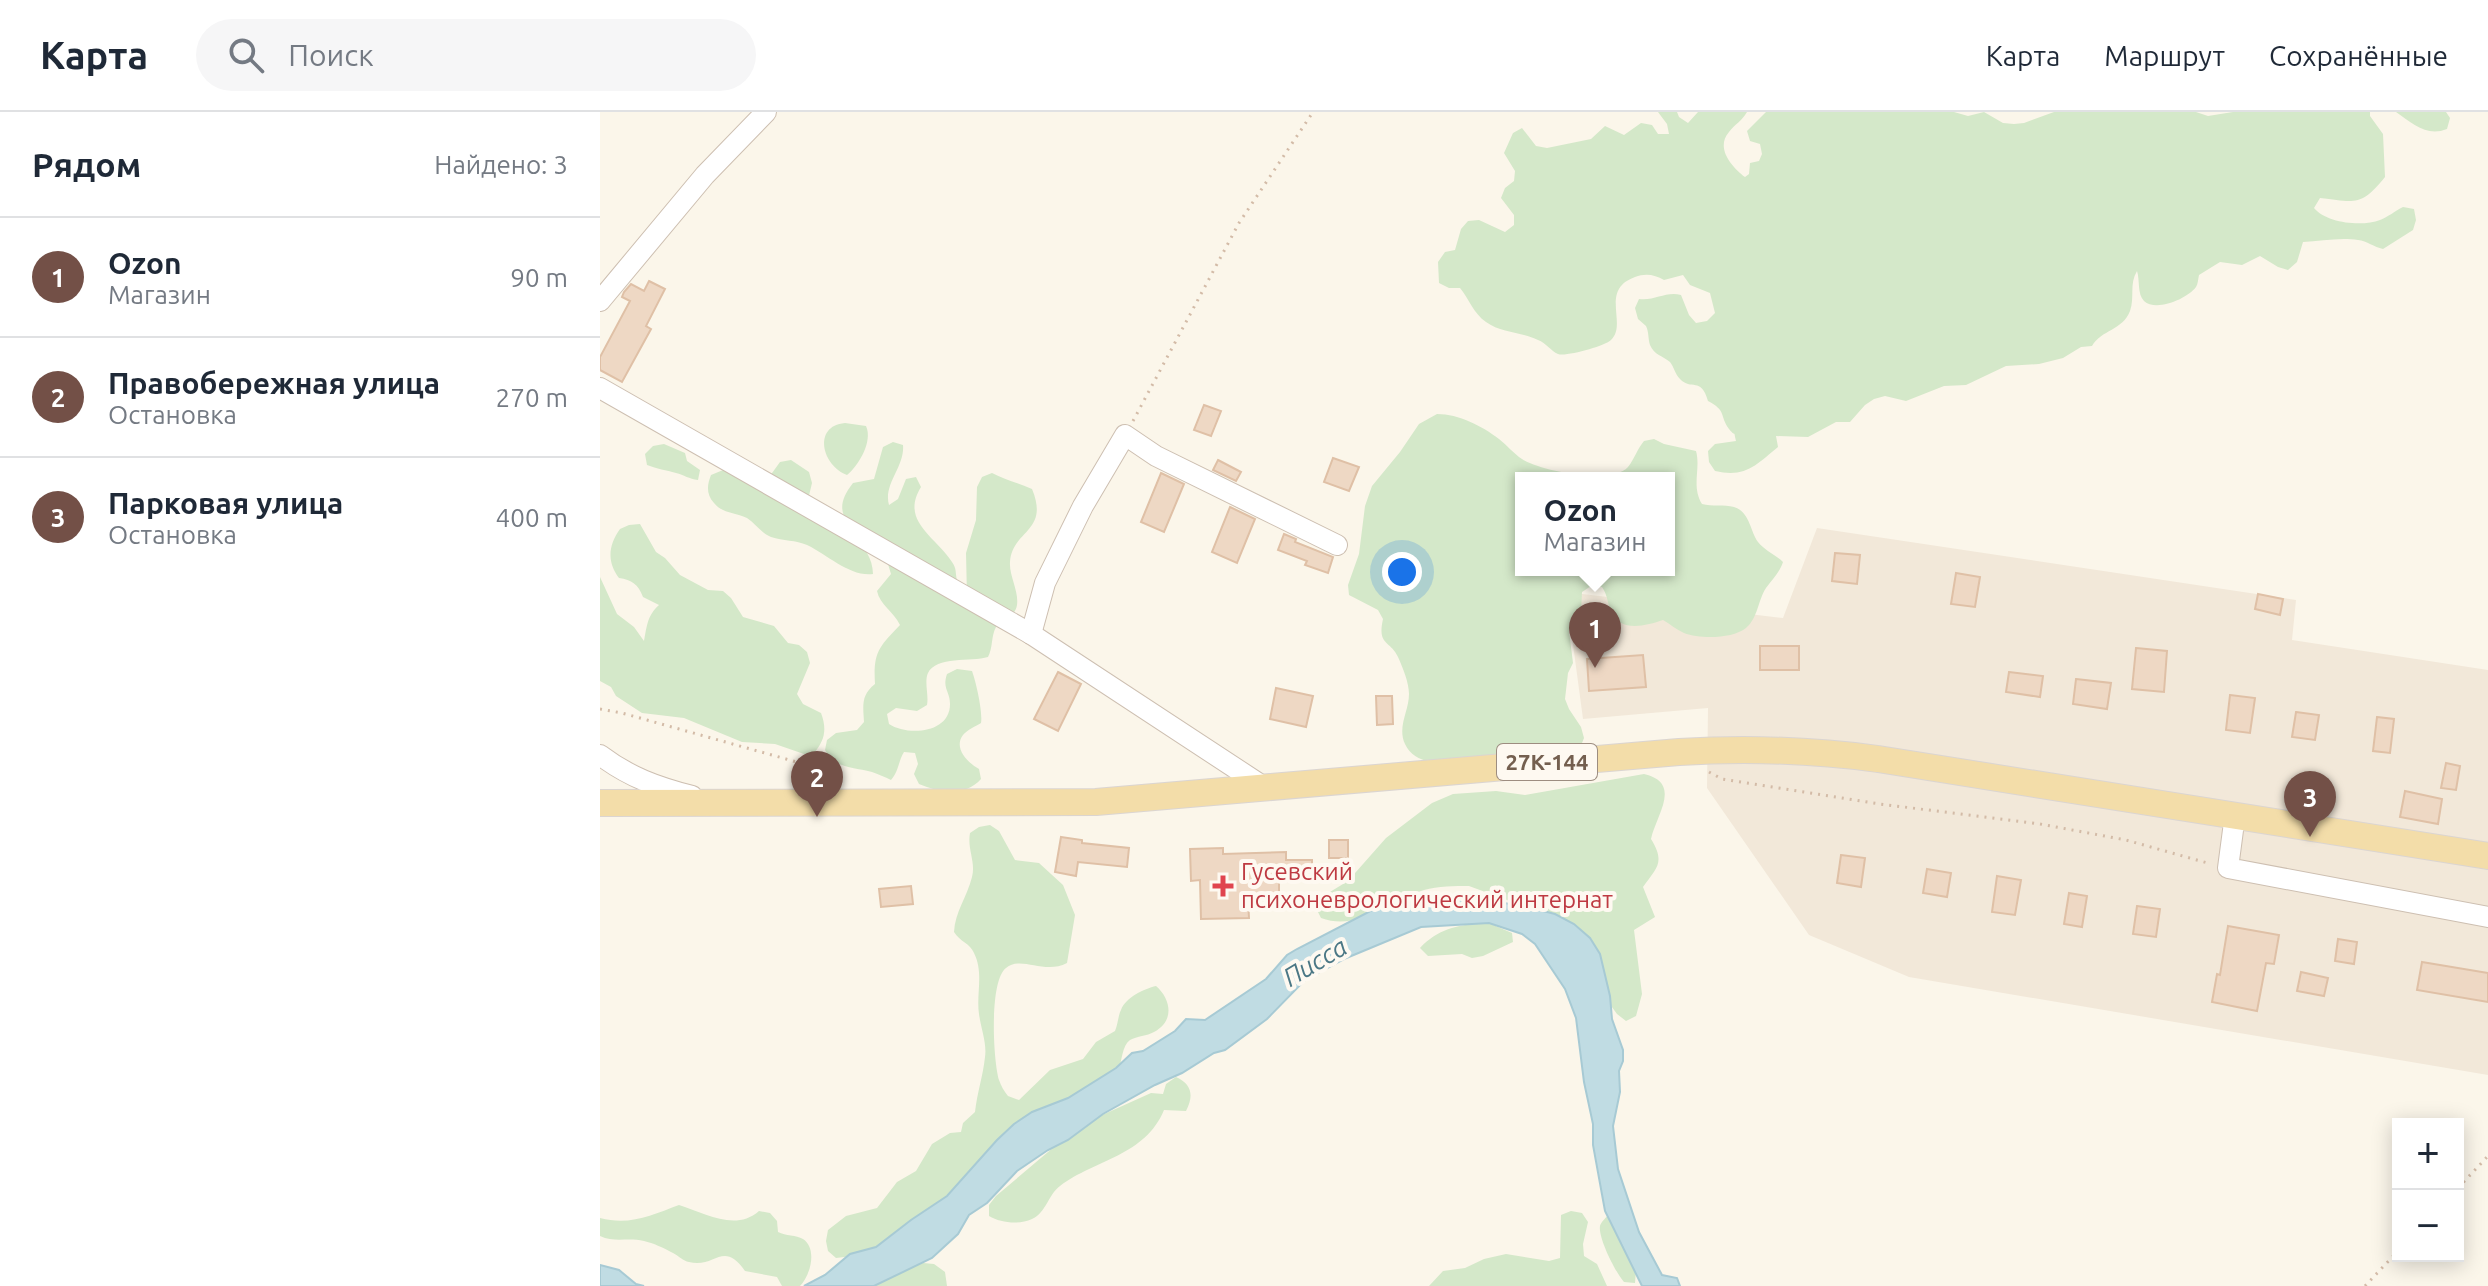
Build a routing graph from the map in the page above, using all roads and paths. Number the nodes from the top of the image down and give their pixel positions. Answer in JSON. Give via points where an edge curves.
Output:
{"nodes":[{"id":1,"x":766,"y":112,"type":"edge"},
{"id":2,"x":1313,"y":112,"type":"edge"},
{"id":3,"x":600,"y":301,"type":"edge"},
{"id":4,"x":600,"y":388,"type":"edge"},
{"id":5,"x":1125,"y":435,"type":"junction"},
{"id":6,"x":1337,"y":545,"type":"dead end"},
{"id":7,"x":1031,"y":634,"type":"junction"},
{"id":8,"x":600,"y":709,"type":"edge"},
{"id":9,"x":600,"y":755,"type":"edge"},
{"id":10,"x":1710,"y":772,"type":"dead end"},
{"id":11,"x":836,"y":773,"type":"dead end"},
{"id":12,"x":1264,"y":787,"type":"junction"},
{"id":13,"x":601,"y":802,"type":"edge"},
{"id":14,"x":723,"y":803,"type":"junction"},
{"id":15,"x":2235,"y":815,"type":"junction"},
{"id":16,"x":2488,"y":856,"type":"edge"},
{"id":17,"x":2228,"y":868,"type":"junction"},
{"id":18,"x":2488,"y":917,"type":"edge"},
{"id":19,"x":2488,"y":1156,"type":"edge"},
{"id":20,"x":2464,"y":1182,"type":"edge"},
{"id":21,"x":2392,"y":1257,"type":"edge"},
{"id":22,"x":2365,"y":1286,"type":"edge"}],
"edges":[{"from":1,"to":3,"type":"street","via":[[705,175]]},
{"from":2,"to":5,"type":"path","via":[[1239,223]]},
{"from":4,"to":7,"type":"street"},
{"from":5,"to":6,"type":"street","via":[[1156,456]]},
{"from":5,"to":7,"type":"street","via":[[1045,583]]},
{"from":7,"to":12,"type":"street"},
{"from":8,"to":11,"type":"path"},
{"from":9,"to":14,"type":"street","via":[[655,786]]},
{"from":10,"to":17,"type":"path","via":[[1722,779],[1880,804],[2040,824],[2126,840]]},
{"from":12,"to":14,"type":"main road","number":"27К-144","via":[[1096,802]]},
{"from":12,"to":15,"type":"main road","number":"27К-144","via":[[1734,748],[1830,752]]},
{"from":13,"to":14,"type":"main road","number":"27К-144"},
{"from":15,"to":16,"type":"main road","number":"27К-144"},
{"from":15,"to":17,"type":"street"},
{"from":17,"to":18,"type":"street"},
{"from":19,"to":20,"type":"path"},
{"from":21,"to":22,"type":"path"}]}
